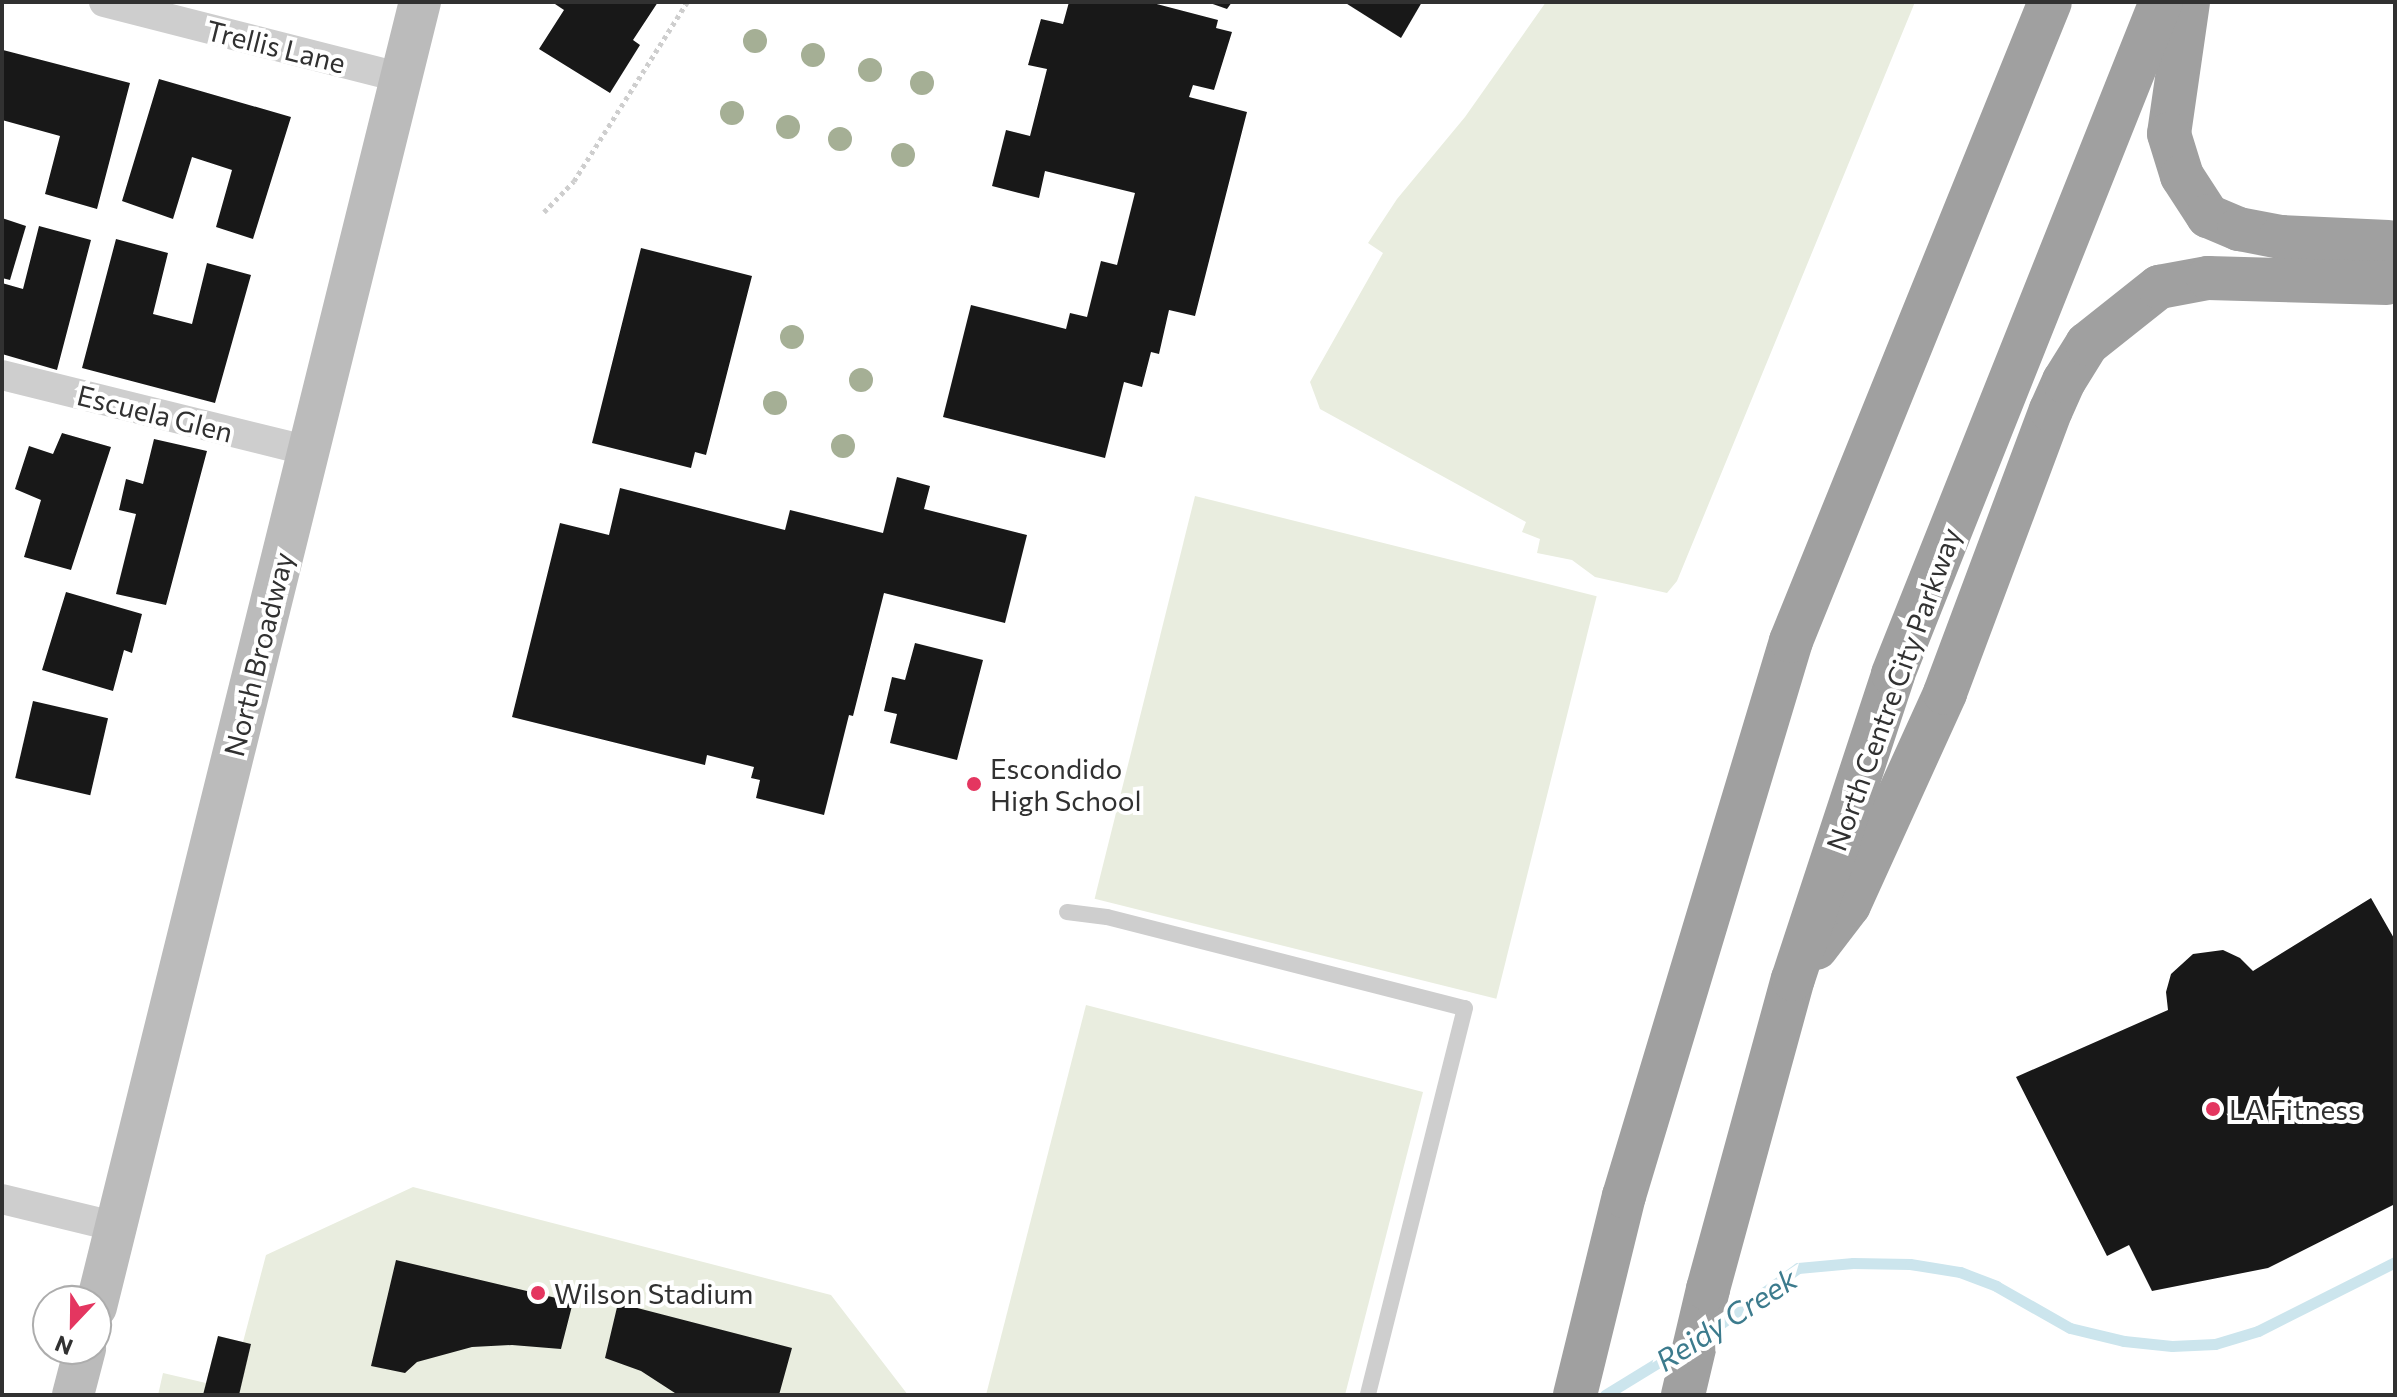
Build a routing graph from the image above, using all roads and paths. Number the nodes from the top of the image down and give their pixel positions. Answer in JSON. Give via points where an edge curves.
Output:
{"nodes":[{"id":1,"x":104,"y":2,"type":"edge"},
{"id":2,"x":420,"y":2,"type":"edge"},
{"id":3,"x":687,"y":2,"type":"edge"},
{"id":4,"x":2050,"y":2,"type":"edge"},
{"id":5,"x":2161,"y":2,"type":"edge"},
{"id":6,"x":2188,"y":2,"type":"edge"},
{"id":7,"x":402,"y":78,"type":"junction"},
{"id":8,"x":544,"y":212,"type":"dead end"},
{"id":9,"x":2,"y":375,"type":"edge"},
{"id":10,"x":308,"y":451,"type":"junction"},
{"id":11,"x":1067,"y":912,"type":"dead end"},
{"id":12,"x":1793,"y":979,"type":"junction"},
{"id":13,"x":2,"y":1199,"type":"edge"},
{"id":14,"x":117,"y":1227,"type":"junction"},
{"id":15,"x":102,"y":1285,"type":"edge"},
{"id":16,"x":81,"y":1365,"type":"edge"},
{"id":17,"x":73,"y":1395,"type":"edge"},
{"id":18,"x":1368,"y":1395,"type":"edge"},
{"id":19,"x":1575,"y":1395,"type":"edge"},
{"id":20,"x":1683,"y":1395,"type":"edge"}],
"edges":[{"from":1,"to":7,"type":"street","name":"Trellis Lane"},
{"from":2,"to":7,"type":"main road","name":"North Broadway"},
{"from":3,"to":8,"type":"path","via":[[574,181]]},
{"from":4,"to":19,"type":"highway","via":[[1791,641],[1624,1196]]},
{"from":5,"to":12,"type":"highway","name":"North Centre City Parkway","via":[[1893,674]]},
{"from":6,"to":12,"type":"highway","via":[[2169,134],[2182,176],[2208,216],[2239,229],[2388,262],[2159,287],[2087,344],[2051,410],[1945,693],[1849,905]]},
{"from":7,"to":10,"type":"main road","name":"North Broadway"},
{"from":9,"to":10,"type":"street","name":"Escuela Glen"},
{"from":10,"to":14,"type":"main road","name":"North Broadway"},
{"from":11,"to":18,"type":"lane","via":[[1107,917],[1465,1008]]},
{"from":12,"to":20,"type":"highway","name":"North Centre City Parkway"},
{"from":13,"to":14,"type":"street"},
{"from":14,"to":15,"type":"main road","name":"North Broadway"},
{"from":16,"to":17,"type":"main road"}]}
